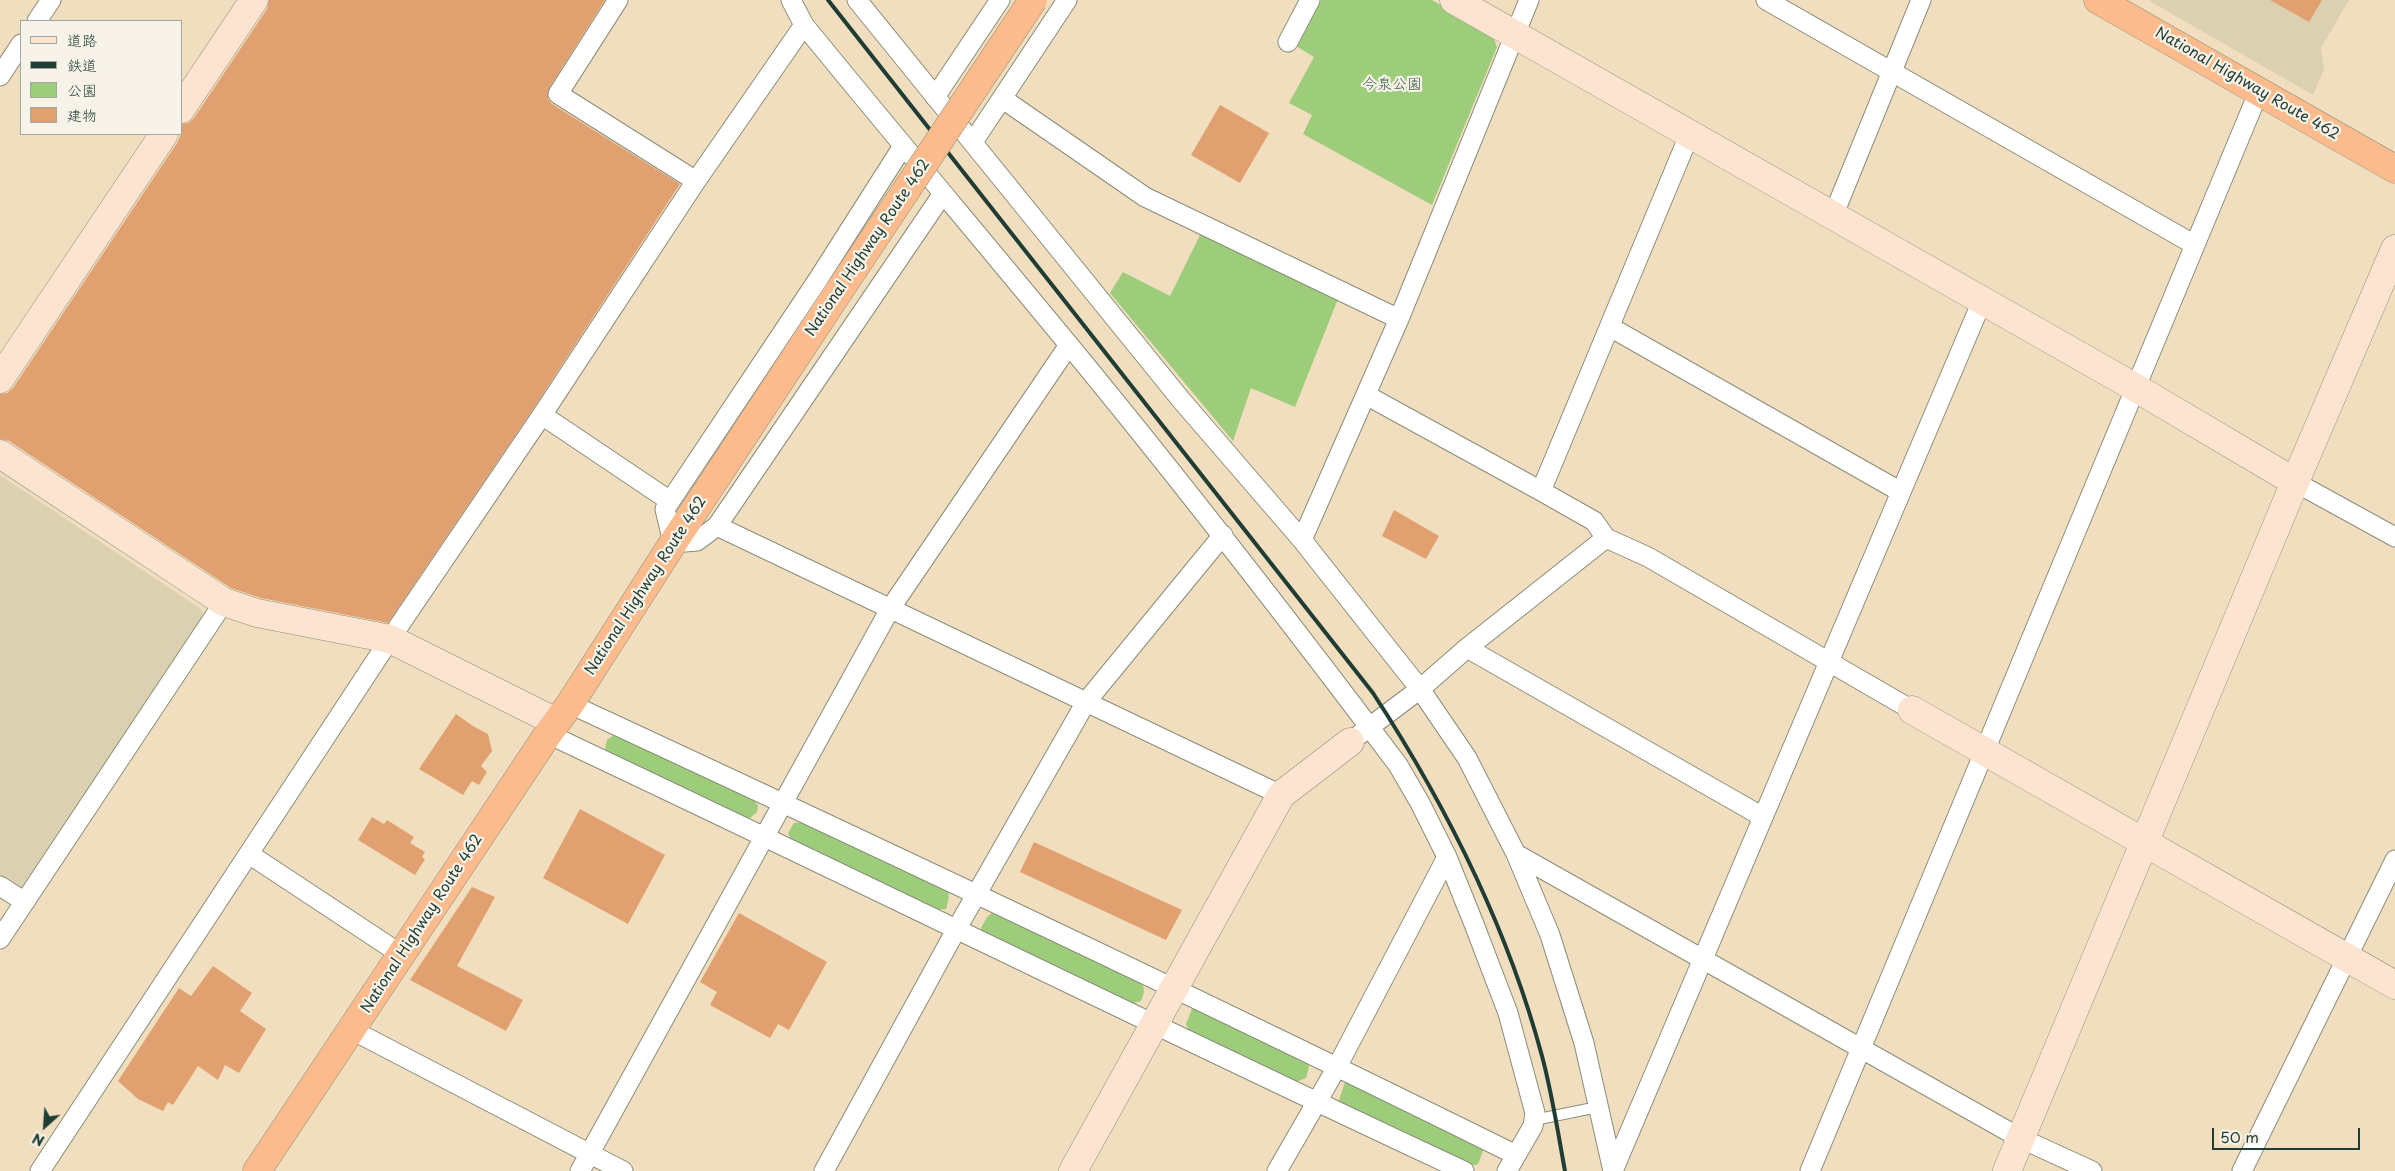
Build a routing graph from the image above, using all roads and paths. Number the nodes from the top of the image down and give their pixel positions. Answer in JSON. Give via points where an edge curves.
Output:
{"nodes":[{"id":1,"x":51,"y":0,"type":"edge"},
{"id":2,"x":254,"y":0,"type":"edge"},
{"id":3,"x":618,"y":0,"type":"edge"},
{"id":4,"x":791,"y":0,"type":"edge"},
{"id":5,"x":857,"y":0,"type":"edge"},
{"id":6,"x":1000,"y":0,"type":"edge"},
{"id":7,"x":1033,"y":0,"type":"edge"},
{"id":8,"x":1067,"y":0,"type":"edge"},
{"id":9,"x":1310,"y":0,"type":"edge"},
{"id":10,"x":1454,"y":0,"type":"edge"},
{"id":11,"x":1529,"y":0,"type":"edge"},
{"id":12,"x":1766,"y":0,"type":"edge"},
{"id":13,"x":1921,"y":0,"type":"edge"},
{"id":14,"x":2098,"y":0,"type":"edge"},
{"id":15,"x":37,"y":20,"type":"edge"},
{"id":16,"x":804,"y":25,"type":"junction"},
{"id":17,"x":1515,"y":33,"type":"junction"},
{"id":18,"x":1288,"y":42,"type":"dead end"},
{"id":19,"x":20,"y":46,"type":"edge"},
{"id":20,"x":1891,"y":71,"type":"junction"},
{"id":21,"x":0,"y":76,"type":"edge"},
{"id":22,"x":2259,"y":91,"type":"junction"},
{"id":23,"x":935,"y":97,"type":"junction"},
{"id":24,"x":1003,"y":99,"type":"junction"},
{"id":25,"x":182,"y":108,"type":"edge"},
{"id":26,"x":1690,"y":133,"type":"junction"},
{"id":27,"x":163,"y":135,"type":"edge"},
{"id":28,"x":972,"y":142,"type":"junction"},
{"id":29,"x":903,"y":146,"type":"junction"},
{"id":30,"x":2395,"y":169,"type":"edge"},
{"id":31,"x":696,"y":181,"type":"junction"},
{"id":32,"x":942,"y":195,"type":"junction"},
{"id":33,"x":1833,"y":216,"type":"junction"},
{"id":34,"x":2195,"y":244,"type":"junction"},
{"id":35,"x":2395,"y":249,"type":"edge"},
{"id":36,"x":1982,"y":301,"type":"junction"},
{"id":37,"x":1399,"y":319,"type":"junction"},
{"id":38,"x":1610,"y":327,"type":"junction"},
{"id":39,"x":1069,"y":345,"type":"junction"},
{"id":40,"x":0,"y":379,"type":"edge"},
{"id":41,"x":2136,"y":388,"type":"junction"},
{"id":42,"x":1366,"y":394,"type":"junction"},
{"id":43,"x":542,"y":415,"type":"junction"},
{"id":44,"x":0,"y":454,"type":"edge"},
{"id":45,"x":2295,"y":482,"type":"junction"},
{"id":46,"x":1541,"y":491,"type":"junction"},
{"id":47,"x":1901,"y":492,"type":"junction"},
{"id":48,"x":670,"y":502,"type":"junction"},
{"id":49,"x":717,"y":526,"type":"junction"},
{"id":50,"x":1222,"y":536,"type":"junction"},
{"id":51,"x":2395,"y":537,"type":"edge"},
{"id":52,"x":1606,"y":538,"type":"junction"},
{"id":53,"x":1302,"y":540,"type":"junction"},
{"id":54,"x":673,"y":543,"type":"junction"},
{"id":55,"x":224,"y":602,"type":"junction"},
{"id":56,"x":890,"y":609,"type":"junction"},
{"id":57,"x":390,"y":639,"type":"junction"},
{"id":58,"x":1467,"y":648,"type":"junction"},
{"id":59,"x":1829,"y":663,"type":"junction"},
{"id":60,"x":1420,"y":689,"type":"junction"},
{"id":61,"x":1086,"y":702,"type":"junction"},
{"id":62,"x":1912,"y":710,"type":"joint"},
{"id":63,"x":558,"y":720,"type":"junction"},
{"id":64,"x":1360,"y":735,"type":"junction"},
{"id":65,"x":1985,"y":751,"type":"junction"},
{"id":66,"x":1281,"y":795,"type":"junction"},
{"id":67,"x":783,"y":803,"type":"junction"},
{"id":68,"x":1763,"y":817,"type":"junction"},
{"id":69,"x":765,"y":836,"type":"junction"},
{"id":70,"x":2144,"y":842,"type":"junction"},
{"id":71,"x":249,"y":854,"type":"junction"},
{"id":72,"x":1516,"y":854,"type":"junction"},
{"id":73,"x":1447,"y":857,"type":"junction"},
{"id":74,"x":2395,"y":860,"type":"edge"},
{"id":75,"x":0,"y":886,"type":"edge"},
{"id":76,"x":976,"y":896,"type":"junction"},
{"id":77,"x":25,"y":902,"type":"junction"},
{"id":78,"x":956,"y":930,"type":"junction"},
{"id":79,"x":0,"y":939,"type":"edge"},
{"id":80,"x":402,"y":955,"type":"junction"},
{"id":81,"x":2347,"y":958,"type":"junction"},
{"id":82,"x":1702,"y":960,"type":"junction"},
{"id":83,"x":2395,"y":985,"type":"edge"},
{"id":84,"x":1173,"y":990,"type":"junction"},
{"id":85,"x":1154,"y":1025,"type":"junction"},
{"id":86,"x":352,"y":1030,"type":"junction"},
{"id":87,"x":1861,"y":1048,"type":"junction"},
{"id":88,"x":1337,"y":1066,"type":"junction"},
{"id":89,"x":1316,"y":1102,"type":"junction"},
{"id":90,"x":1598,"y":1107,"type":"junction"},
{"id":91,"x":1534,"y":1120,"type":"junction"},
{"id":92,"x":2020,"y":1138,"type":"junction"},
{"id":93,"x":590,"y":1153,"type":"junction"},
{"id":94,"x":1511,"y":1163,"type":"edge"},
{"id":95,"x":40,"y":1171,"type":"edge"},
{"id":96,"x":257,"y":1171,"type":"edge"},
{"id":97,"x":580,"y":1171,"type":"edge"},
{"id":98,"x":623,"y":1171,"type":"edge"},
{"id":99,"x":824,"y":1171,"type":"edge"},
{"id":100,"x":1073,"y":1171,"type":"edge"},
{"id":101,"x":1277,"y":1171,"type":"edge"},
{"id":102,"x":1464,"y":1171,"type":"edge"},
{"id":103,"x":1613,"y":1171,"type":"edge"},
{"id":104,"x":1810,"y":1171,"type":"edge"},
{"id":105,"x":2007,"y":1171,"type":"edge"},
{"id":106,"x":2092,"y":1171,"type":"edge"},
{"id":107,"x":2242,"y":1171,"type":"edge"}],
"edges":[{"from":1,"to":15,"type":"street"},
{"from":2,"to":25,"type":"street"},
{"from":3,"to":31,"type":"street","via":[[558,94]]},
{"from":4,"to":16,"type":"street"},
{"from":5,"to":23,"type":"street"},
{"from":6,"to":23,"type":"street"},
{"from":7,"to":54,"type":"highway","name":"National Highway Route 462","bridge":true},
{"from":8,"to":24,"type":"street"},
{"from":9,"to":18,"type":"street"},
{"from":10,"to":17,"type":"street"},
{"from":11,"to":17,"type":"street"},
{"from":12,"to":20,"type":"street"},
{"from":13,"to":20,"type":"street"},
{"from":14,"to":22,"type":"highway","name":"National Highway Route 462"},
{"from":16,"to":29,"type":"street"},
{"from":16,"to":31,"type":"street"},
{"from":17,"to":26,"type":"street"},
{"from":17,"to":37,"type":"street"},
{"from":19,"to":21,"type":"street"},
{"from":20,"to":33,"type":"street"},
{"from":20,"to":34,"type":"street"},
{"from":22,"to":30,"type":"highway","name":"National Highway Route 462"},
{"from":22,"to":34,"type":"street"},
{"from":23,"to":28,"type":"street"},
{"from":24,"to":28,"type":"street"},
{"from":24,"to":37,"type":"street","via":[[1145,197]]},
{"from":26,"to":33,"type":"street"},
{"from":26,"to":38,"type":"street"},
{"from":27,"to":40,"type":"street"},
{"from":28,"to":53,"type":"street","via":[[1182,401]]},
{"from":29,"to":32,"type":"street"},
{"from":29,"to":48,"type":"street"},
{"from":31,"to":43,"type":"street"},
{"from":32,"to":39,"type":"street"},
{"from":32,"to":49,"type":"street"},
{"from":33,"to":36,"type":"street"},
{"from":34,"to":41,"type":"street"},
{"from":35,"to":45,"type":"street"},
{"from":36,"to":41,"type":"street"},
{"from":36,"to":47,"type":"street"},
{"from":37,"to":42,"type":"street"},
{"from":38,"to":46,"type":"street"},
{"from":38,"to":47,"type":"street"},
{"from":39,"to":50,"type":"street"},
{"from":39,"to":56,"type":"street"},
{"from":41,"to":45,"type":"street"},
{"from":41,"to":65,"type":"street"},
{"from":42,"to":46,"type":"street"},
{"from":42,"to":53,"type":"street"},
{"from":43,"to":48,"type":"street"},
{"from":43,"to":57,"type":"street"},
{"from":44,"to":55,"type":"street"},
{"from":45,"to":51,"type":"street"},
{"from":45,"to":70,"type":"street"},
{"from":46,"to":52,"type":"street","via":[[1594,522]]},
{"from":47,"to":59,"type":"street"},
{"from":48,"to":54,"type":"street","via":[[665,509]]},
{"from":49,"to":54,"type":"street","via":[[696,541]]},
{"from":49,"to":56,"type":"street"},
{"from":50,"to":61,"type":"street"},
{"from":50,"to":64,"type":"street"},
{"from":52,"to":58,"type":"street"},
{"from":52,"to":59,"type":"street","via":[[1648,557]]},
{"from":53,"to":60,"type":"street"},
{"from":54,"to":63,"type":"highway","name":"National Highway Route 462"},
{"from":55,"to":57,"type":"street","via":[[257,613]]},
{"from":55,"to":77,"type":"street"},
{"from":56,"to":61,"type":"street"},
{"from":56,"to":67,"type":"street"},
{"from":57,"to":63,"type":"street"},
{"from":57,"to":71,"type":"street"},
{"from":58,"to":60,"type":"street"},
{"from":58,"to":68,"type":"street"},
{"from":59,"to":62,"type":"street"},
{"from":59,"to":68,"type":"street"},
{"from":60,"to":64,"type":"street"},
{"from":60,"to":72,"type":"street","via":[[1467,758]]},
{"from":61,"to":66,"type":"street"},
{"from":61,"to":76,"type":"street"},
{"from":62,"to":65,"type":"street"},
{"from":63,"to":67,"type":"street"},
{"from":63,"to":69,"type":"street"},
{"from":63,"to":80,"type":"highway","name":"National Highway Route 462"},
{"from":64,"to":66,"type":"street"},
{"from":64,"to":73,"type":"street","via":[[1398,765]]},
{"from":65,"to":70,"type":"street"},
{"from":65,"to":87,"type":"street"},
{"from":66,"to":84,"type":"street"},
{"from":67,"to":69,"type":"street"},
{"from":67,"to":76,"type":"street"},
{"from":68,"to":82,"type":"street"},
{"from":69,"to":78,"type":"street"},
{"from":69,"to":93,"type":"street"},
{"from":70,"to":81,"type":"street"},
{"from":70,"to":92,"type":"street"},
{"from":71,"to":80,"type":"street"},
{"from":71,"to":95,"type":"street"},
{"from":72,"to":82,"type":"street"},
{"from":72,"to":90,"type":"street","via":[[1550,935],[1584,1043]]},
{"from":73,"to":88,"type":"street"},
{"from":73,"to":91,"type":"street","via":[[1508,1013],[1535,1113]]},
{"from":74,"to":81,"type":"street"},
{"from":75,"to":77,"type":"street"},
{"from":76,"to":78,"type":"street"},
{"from":76,"to":84,"type":"street"},
{"from":77,"to":79,"type":"street"},
{"from":78,"to":85,"type":"street"},
{"from":78,"to":99,"type":"street"},
{"from":80,"to":86,"type":"highway","name":"National Highway Route 462"},
{"from":81,"to":83,"type":"street"},
{"from":81,"to":107,"type":"street"},
{"from":82,"to":87,"type":"street"},
{"from":82,"to":103,"type":"street"},
{"from":84,"to":85,"type":"street"},
{"from":84,"to":88,"type":"street"},
{"from":85,"to":89,"type":"street"},
{"from":85,"to":100,"type":"street"},
{"from":86,"to":93,"type":"street"},
{"from":86,"to":96,"type":"highway","name":"National Highway Route 462"},
{"from":87,"to":92,"type":"street"},
{"from":87,"to":104,"type":"street"},
{"from":88,"to":89,"type":"street"},
{"from":88,"to":94,"type":"street"},
{"from":89,"to":101,"type":"street"},
{"from":89,"to":102,"type":"street"},
{"from":90,"to":91,"type":"lane"},
{"from":90,"to":103,"type":"street"},
{"from":91,"to":94,"type":"street"},
{"from":92,"to":105,"type":"street"},
{"from":92,"to":106,"type":"street"},
{"from":93,"to":97,"type":"street"},
{"from":93,"to":98,"type":"street"}]}
